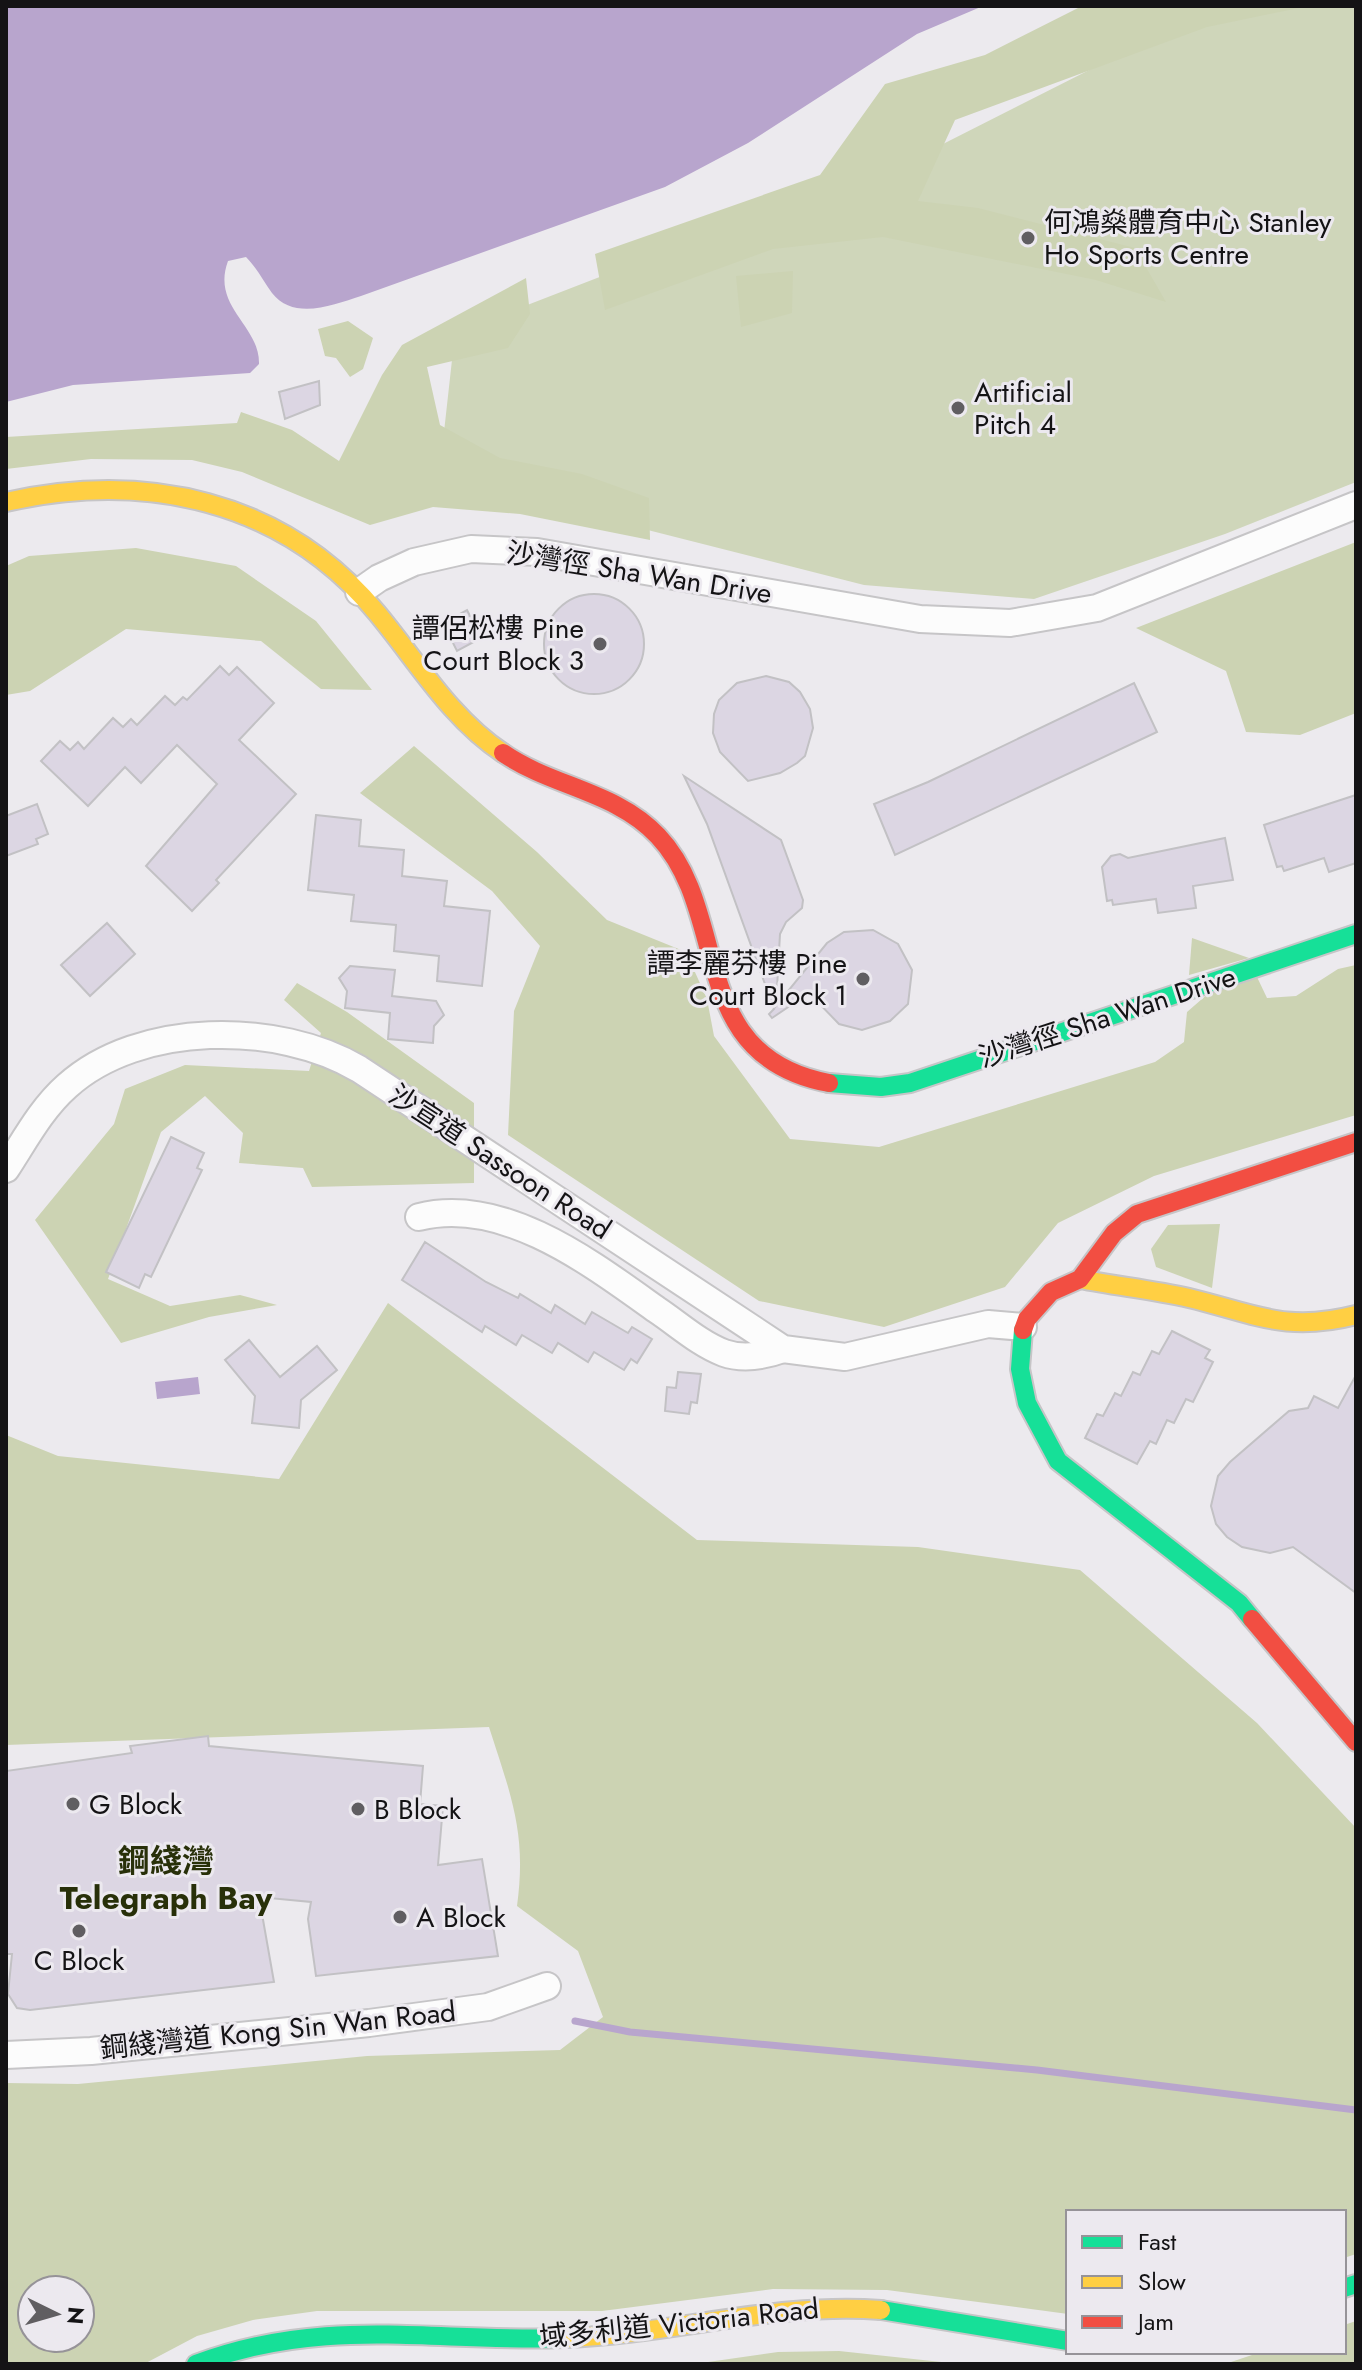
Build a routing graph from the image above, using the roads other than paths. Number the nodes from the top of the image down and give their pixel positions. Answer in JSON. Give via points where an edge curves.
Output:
{"nodes":[{"id":1,"x":6,"y":502,"type":"edge"},
{"id":2,"x":1356,"y":505,"type":"edge"},
{"id":3,"x":359,"y":592,"type":"junction"},
{"id":4,"x":1356,"y":934,"type":"edge"},
{"id":5,"x":1356,"y":1142,"type":"edge"},
{"id":6,"x":6,"y":1169,"type":"edge"},
{"id":7,"x":419,"y":1217,"type":"dead end"},
{"id":8,"x":1080,"y":1279,"type":"junction"},
{"id":9,"x":1356,"y":1315,"type":"edge"},
{"id":10,"x":1023,"y":1327,"type":"junction"},
{"id":11,"x":783,"y":1349,"type":"junction"},
{"id":12,"x":1356,"y":1742,"type":"edge"},
{"id":13,"x":547,"y":1986,"type":"dead end"},
{"id":14,"x":6,"y":2055,"type":"edge"},
{"id":15,"x":1066,"y":2341,"type":"edge"},
{"id":16,"x":196,"y":2364,"type":"edge"}],
"edges":[{"from":1,"to":3,"type":"street","via":[[84,487],[155,490],[213,504],[293,540]]},
{"from":2,"to":3,"type":"street","name":"沙灣徑 Sha Wan Drive","via":[[1097,608],[1010,623],[908,617],[537,552],[471,549],[414,562]]},
{"from":3,"to":4,"type":"street","name":"沙灣徑 Sha Wan Drive","via":[[453,708],[490,745],[523,766],[616,803],[660,837],[692,890],[730,1012],[758,1048],[816,1082],[862,1089],[910,1083]]},
{"from":5,"to":8,"type":"street","via":[[1137,1214],[1114,1233]]},
{"from":6,"to":11,"type":"street","name":"沙宣道 Sassoon Road","via":[[49,1103],[115,1054],[197,1038],[251,1035],[299,1042],[359,1069]]},
{"from":7,"to":11,"type":"street","via":[[451,1211],[498,1219],[595,1268],[712,1348],[755,1357]]},
{"from":8,"to":9,"type":"street","via":[[1180,1296],[1285,1326],[1319,1325]]},
{"from":8,"to":10,"type":"street","via":[[1051,1292]]},
{"from":10,"to":11,"type":"street","name":"沙宣道 Sassoon Road","via":[[988,1324],[845,1357]]},
{"from":10,"to":12,"type":"street","via":[[1020,1369],[1027,1403],[1058,1461],[1239,1603]]},
{"from":13,"to":14,"type":"street","name":"鋼綫灣道 Kong Sin Wan Road","via":[[488,2007],[369,2023]]},
{"from":15,"to":16,"type":"street","name":"域多利道 Victoria Road","via":[[914,2313],[828,2308],[583,2338],[320,2333],[270,2340]]}]}
